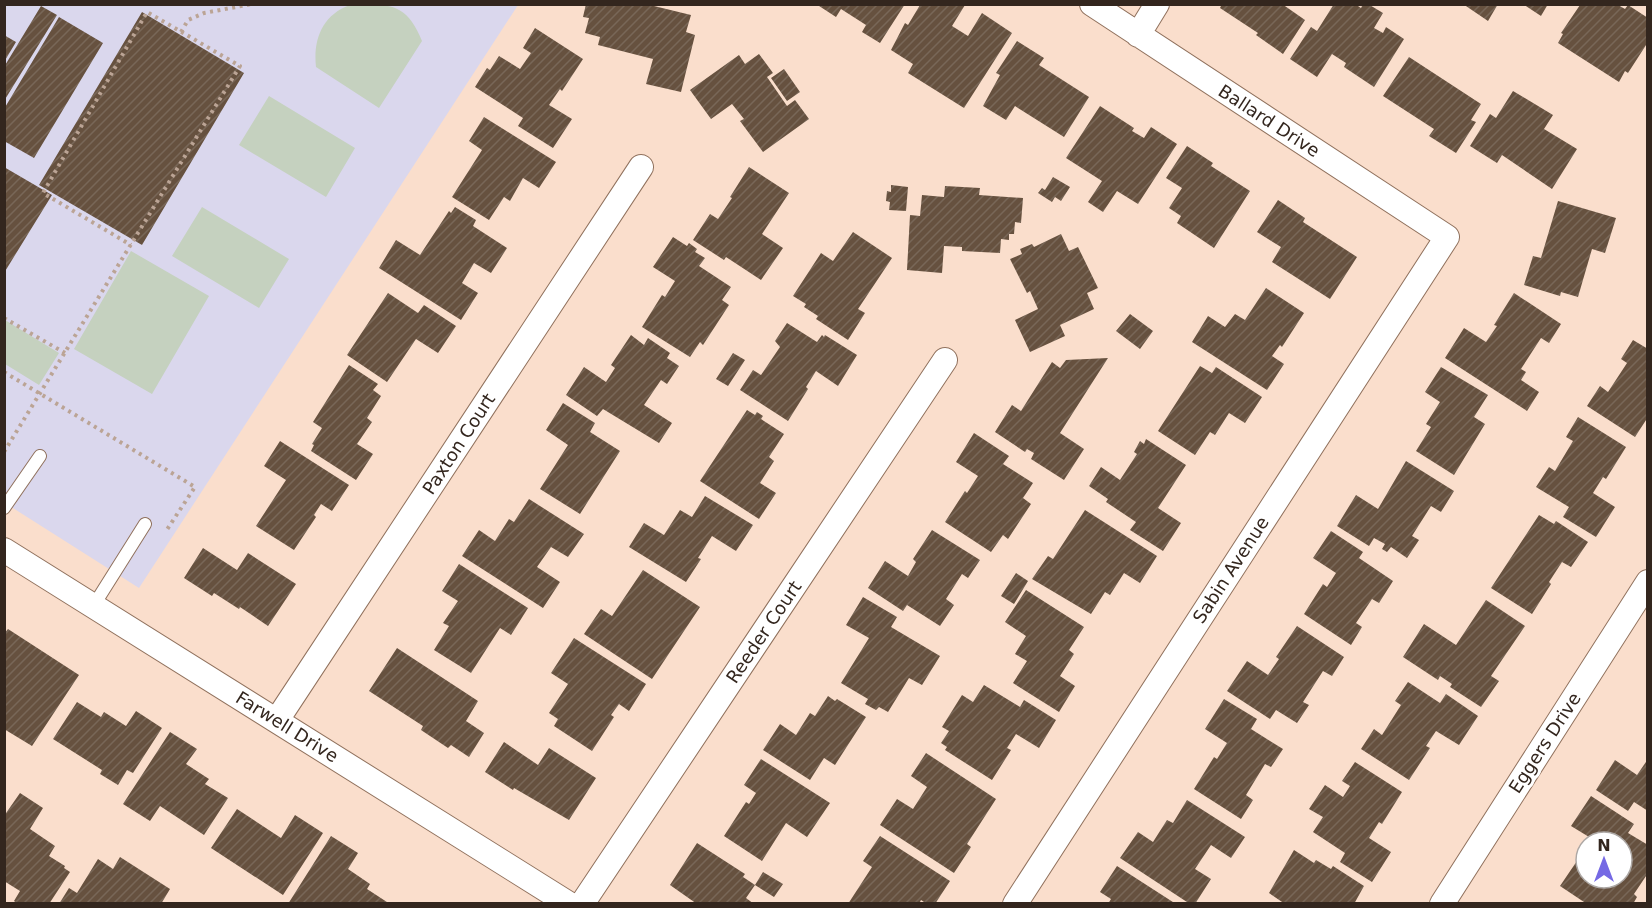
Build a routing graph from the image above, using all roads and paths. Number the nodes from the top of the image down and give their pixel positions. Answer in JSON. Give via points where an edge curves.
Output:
{"nodes":[{"id":1,"x":252,"y":4,"type":"edge"},
{"id":2,"x":1092,"y":4,"type":"edge"},
{"id":3,"x":1156,"y":4,"type":"edge"},
{"id":4,"x":181,"y":32,"type":"junction"},
{"id":5,"x":1138,"y":35,"type":"junction"},
{"id":6,"x":641,"y":167,"type":"dead end"},
{"id":7,"x":1447,"y":237,"type":"joint"},
{"id":8,"x":131,"y":245,"type":"junction"},
{"id":9,"x":4,"y":318,"type":"edge"},
{"id":10,"x":64,"y":353,"type":"junction"},
{"id":11,"x":945,"y":360,"type":"dead end"},
{"id":12,"x":4,"y":372,"type":"edge"},
{"id":13,"x":40,"y":393,"type":"junction"},
{"id":14,"x":4,"y":452,"type":"edge"},
{"id":15,"x":40,"y":456,"type":"dead end"},
{"id":16,"x":4,"y":508,"type":"edge"},
{"id":17,"x":145,"y":524,"type":"dead end"},
{"id":18,"x":164,"y":534,"type":"dead end"},
{"id":19,"x":4,"y":550,"type":"edge"},
{"id":20,"x":1647,"y":582,"type":"edge"},
{"id":21,"x":94,"y":605,"type":"junction"},
{"id":22,"x":277,"y":720,"type":"junction"},
{"id":23,"x":569,"y":903,"type":"edge"},
{"id":24,"x":582,"y":903,"type":"edge"},
{"id":25,"x":1015,"y":903,"type":"edge"},
{"id":26,"x":1442,"y":903,"type":"edge"}],
"edges":[{"from":1,"to":4,"type":"path","via":[[204,13],[188,20]]},
{"from":2,"to":5,"type":"street","name":"Ballard Drive"},
{"from":3,"to":5,"type":"street"},
{"from":4,"to":8,"type":"path","via":[[240,66]]},
{"from":4,"to":8,"type":"path","via":[[147,12],[43,193]]},
{"from":5,"to":7,"type":"street","name":"Ballard Drive"},
{"from":6,"to":22,"type":"street","name":"Paxton Court"},
{"from":7,"to":25,"type":"street","name":"Sabin Avenue"},
{"from":8,"to":10,"type":"path"},
{"from":9,"to":10,"type":"path"},
{"from":10,"to":13,"type":"path"},
{"from":11,"to":24,"type":"street","name":"Reeder Court"},
{"from":12,"to":13,"type":"path"},
{"from":13,"to":14,"type":"path"},
{"from":13,"to":18,"type":"path","via":[[195,487]]},
{"from":15,"to":16,"type":"lane"},
{"from":17,"to":21,"type":"lane"},
{"from":19,"to":21,"type":"street","name":"Farwell Drive"},
{"from":20,"to":26,"type":"street","name":"Eggers Drive"},
{"from":21,"to":22,"type":"street","name":"Farwell Drive"},
{"from":22,"to":23,"type":"street","name":"Farwell Drive"}]}
